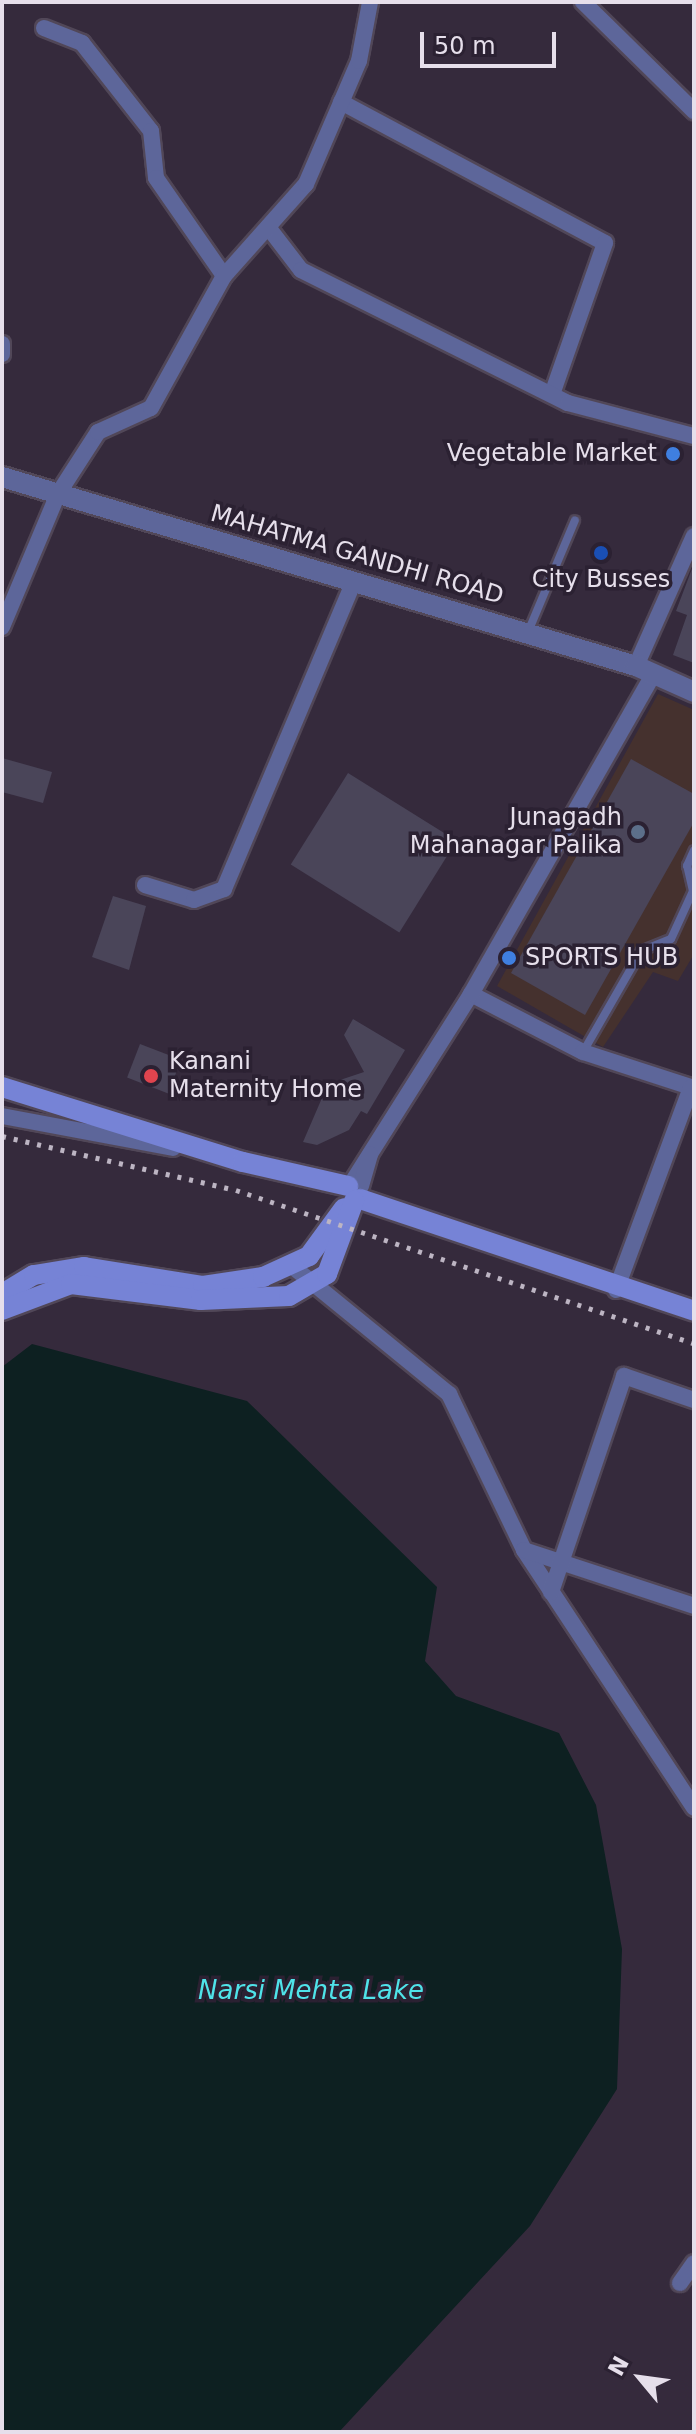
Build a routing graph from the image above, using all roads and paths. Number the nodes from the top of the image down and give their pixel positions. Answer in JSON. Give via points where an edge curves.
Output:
{"nodes":[{"id":1,"x":370,"y":2,"type":"edge"},
{"id":2,"x":583,"y":2,"type":"edge"},
{"id":3,"x":44,"y":28,"type":"dead end"},
{"id":4,"x":341,"y":102,"type":"junction"},
{"id":5,"x":694,"y":111,"type":"edge"},
{"id":6,"x":268,"y":227,"type":"junction"},
{"id":7,"x":224,"y":276,"type":"junction"},
{"id":8,"x":2,"y":344,"type":"edge"},
{"id":9,"x":2,"y":354,"type":"edge"},
{"id":10,"x":552,"y":394,"type":"junction"},
{"id":11,"x":694,"y":436,"type":"edge"},
{"id":12,"x":2,"y":477,"type":"edge"},
{"id":13,"x":58,"y":494,"type":"junction"},
{"id":14,"x":575,"y":520,"type":"dead end"},
{"id":15,"x":694,"y":536,"type":"edge"},
{"id":16,"x":354,"y":581,"type":"junction"},
{"id":17,"x":2,"y":627,"type":"edge"},
{"id":18,"x":528,"y":633,"type":"junction"},
{"id":19,"x":644,"y":670,"type":"junction"},
{"id":20,"x":694,"y":692,"type":"edge"},
{"id":21,"x":694,"y":850,"type":"edge"},
{"id":22,"x":145,"y":885,"type":"dead end"},
{"id":23,"x":471,"y":994,"type":"junction"},
{"id":24,"x":583,"y":1052,"type":"junction"},
{"id":25,"x":2,"y":1087,"type":"edge"},
{"id":26,"x":692,"y":1087,"type":"edge"},
{"id":27,"x":2,"y":1116,"type":"edge"},
{"id":28,"x":243,"y":1162,"type":"junction"},
{"id":29,"x":353,"y":1195,"type":"junction"},
{"id":30,"x":292,"y":1266,"type":"junction"},
{"id":31,"x":313,"y":1287,"type":"junction"},
{"id":32,"x":616,"y":1290,"type":"junction"},
{"id":33,"x":2,"y":1294,"type":"edge"},
{"id":34,"x":2,"y":1310,"type":"edge"},
{"id":35,"x":694,"y":1311,"type":"edge"},
{"id":36,"x":694,"y":1400,"type":"edge"},
{"id":37,"x":524,"y":1550,"type":"junction"},
{"id":38,"x":561,"y":1563,"type":"junction"},
{"id":39,"x":551,"y":1592,"type":"junction"},
{"id":40,"x":694,"y":1606,"type":"edge"},
{"id":41,"x":694,"y":1808,"type":"edge"},
{"id":42,"x":694,"y":2263,"type":"edge"},
{"id":43,"x":680,"y":2283,"type":"dead end"}],
"edges":[{"from":1,"to":4,"type":"street"},
{"from":2,"to":5,"type":"street"},
{"from":3,"to":7,"type":"street","via":[[82,43],[151,131],[156,178]]},
{"from":4,"to":6,"type":"street","via":[[306,184]]},
{"from":4,"to":10,"type":"street","via":[[605,243]]},
{"from":6,"to":7,"type":"street"},
{"from":6,"to":10,"type":"street","via":[[301,270]]},
{"from":7,"to":13,"type":"street","via":[[151,408],[98,432]]},
{"from":8,"to":9,"type":"street"},
{"from":10,"to":11,"type":"street"},
{"from":12,"to":13,"type":"street","name":"MAHATMA GANDHI ROAD"},
{"from":13,"to":16,"type":"street","name":"MAHATMA GANDHI ROAD"},
{"from":13,"to":17,"type":"street"},
{"from":14,"to":18,"type":"lane"},
{"from":15,"to":19,"type":"street"},
{"from":16,"to":18,"type":"street","name":"MAHATMA GANDHI ROAD"},
{"from":16,"to":22,"type":"street","via":[[224,889],[194,900]]},
{"from":18,"to":19,"type":"street","name":"MAHATMA GANDHI ROAD"},
{"from":19,"to":20,"type":"street","name":"MAHATMA GANDHI ROAD"},
{"from":19,"to":23,"type":"street"},
{"from":21,"to":24,"type":"lane","via":[[687,866],[693,891],[671,939],[641,951]]},
{"from":23,"to":24,"type":"street"},
{"from":23,"to":29,"type":"street","via":[[370,1154]]},
{"from":24,"to":26,"type":"street"},
{"from":25,"to":28,"type":"main road"},
{"from":26,"to":32,"type":"street"},
{"from":27,"to":28,"type":"street"},
{"from":28,"to":29,"type":"main road"},
{"from":29,"to":30,"type":"main road","via":[[318,1248]]},
{"from":29,"to":31,"type":"main road","via":[[339,1254]]},
{"from":29,"to":32,"type":"main road"},
{"from":30,"to":31,"type":"street"},
{"from":30,"to":33,"type":"main road","via":[[203,1286],[84,1267],[34,1275]]},
{"from":31,"to":34,"type":"main road","via":[[255,1301],[71,1284]]},
{"from":31,"to":37,"type":"street","via":[[449,1394]]},
{"from":32,"to":35,"type":"main road"},
{"from":36,"to":38,"type":"street","via":[[624,1376]]},
{"from":37,"to":38,"type":"street"},
{"from":37,"to":39,"type":"street"},
{"from":38,"to":39,"type":"street"},
{"from":38,"to":40,"type":"street"},
{"from":39,"to":41,"type":"street"},
{"from":42,"to":43,"type":"street"}]}
